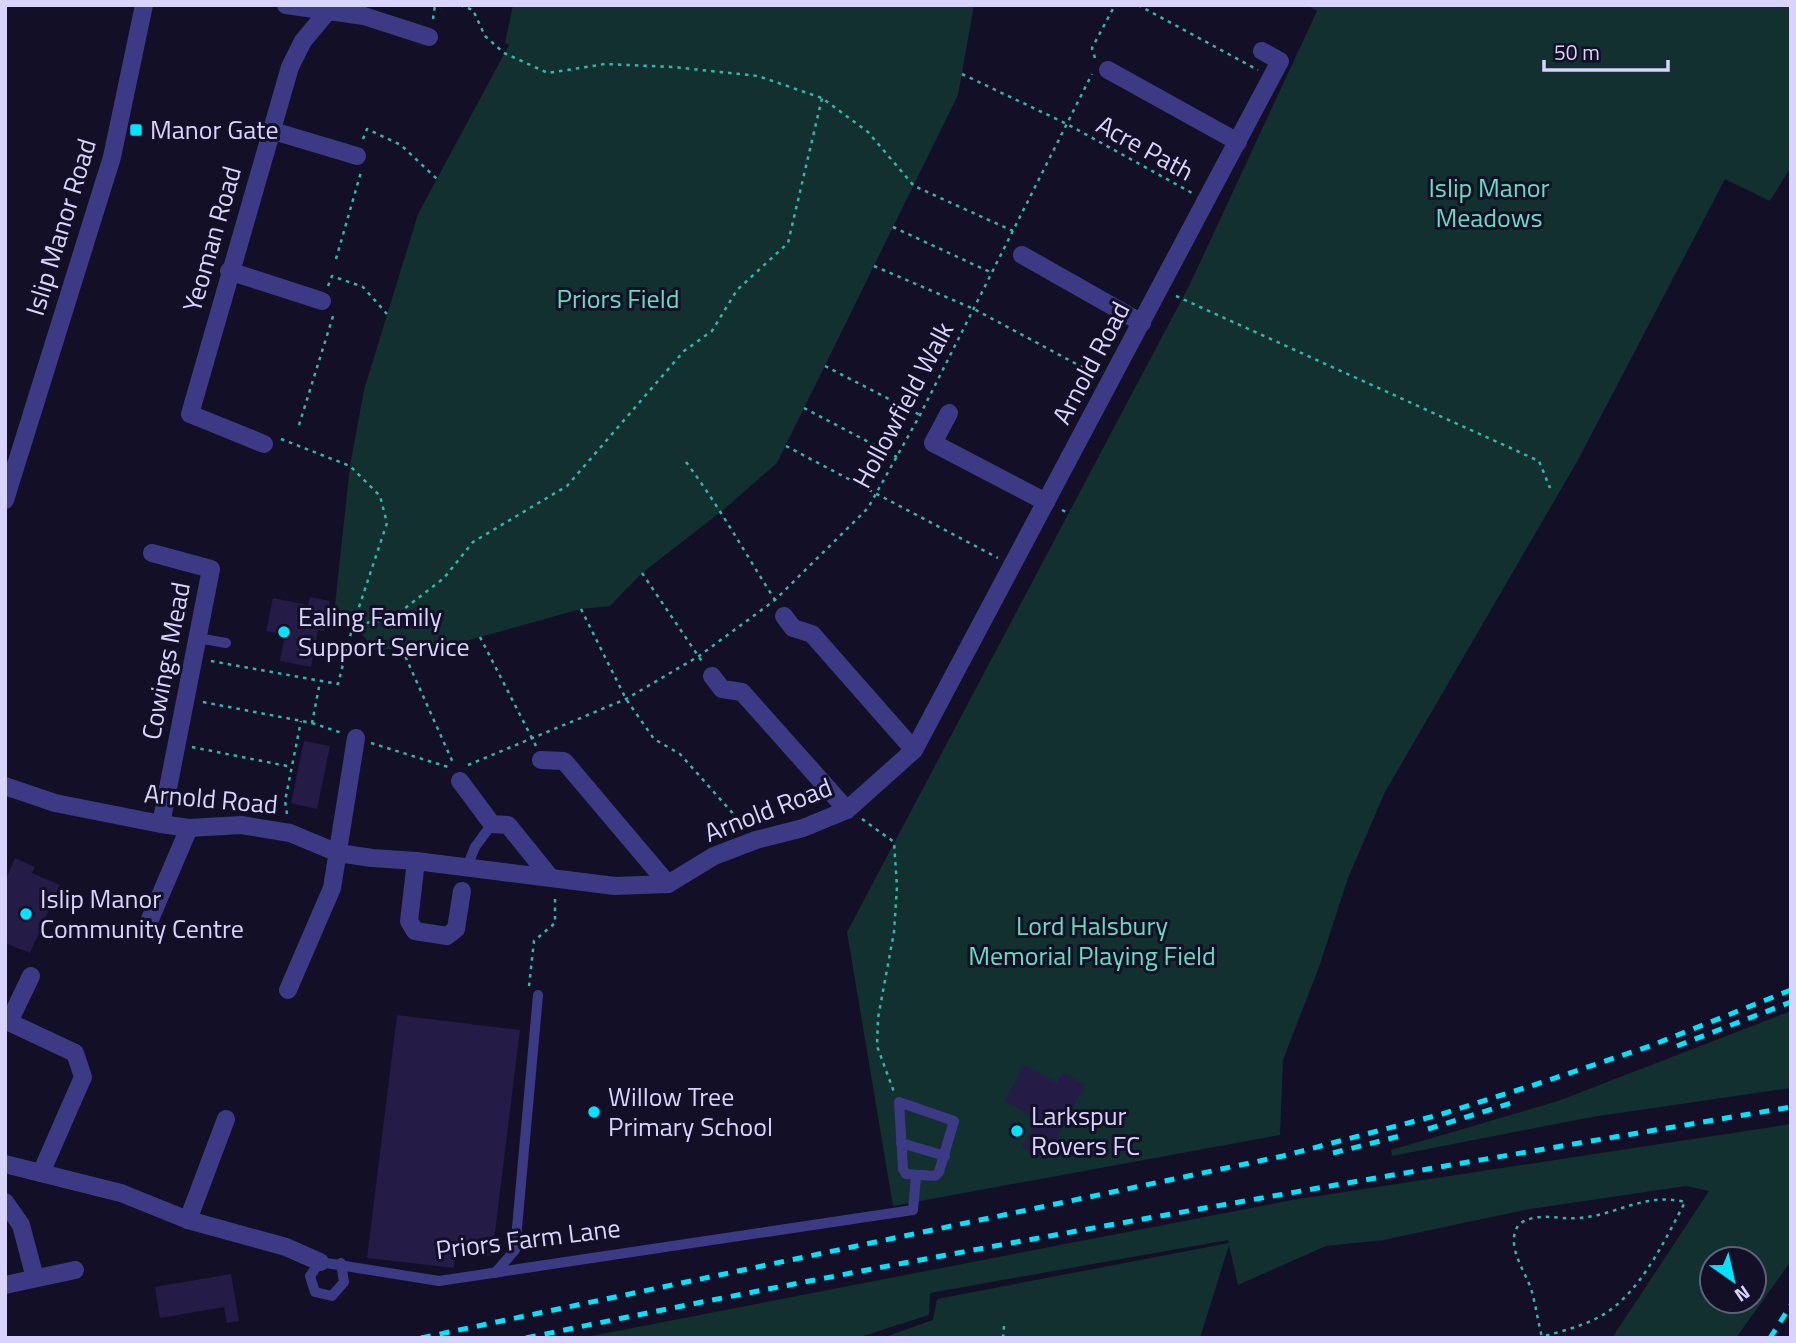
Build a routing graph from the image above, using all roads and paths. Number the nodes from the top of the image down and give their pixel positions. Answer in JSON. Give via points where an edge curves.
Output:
{"nodes":[{"id":1,"x":144,"y":5,"type":"edge"},
{"id":2,"x":286,"y":5,"type":"edge"},
{"id":3,"x":460,"y":5,"type":"edge"},
{"id":4,"x":1115,"y":5,"type":"edge"},
{"id":5,"x":1138,"y":5,"type":"edge"},
{"id":6,"x":355,"y":10,"type":"edge"},
{"id":7,"x":328,"y":11,"type":"junction"},
{"id":8,"x":429,"y":37,"type":"dead end"},
{"id":9,"x":1262,"y":51,"type":"dead end"},
{"id":10,"x":1108,"y":70,"type":"dead end"},
{"id":11,"x":962,"y":74,"type":"dead end"},
{"id":12,"x":1271,"y":77,"type":"junction"},
{"id":13,"x":822,"y":98,"type":"junction"},
{"id":14,"x":1067,"y":124,"type":"junction"},
{"id":15,"x":270,"y":130,"type":"junction"},
{"id":16,"x":1238,"y":142,"type":"junction"},
{"id":17,"x":357,"y":156,"type":"junction"},
{"id":18,"x":437,"y":179,"type":"dead end"},
{"id":19,"x":1207,"y":201,"type":"junction"},
{"id":20,"x":894,"y":227,"type":"dead end"},
{"id":21,"x":1013,"y":231,"type":"junction"},
{"id":22,"x":1022,"y":255,"type":"dead end"},
{"id":23,"x":335,"y":259,"type":"dead end"},
{"id":24,"x":874,"y":266,"type":"dead end"},
{"id":25,"x":229,"y":271,"type":"junction"},
{"id":26,"x":992,"y":273,"type":"junction"},
{"id":27,"x":1161,"y":287,"type":"junction"},
{"id":28,"x":322,"y":301,"type":"junction"},
{"id":29,"x":974,"y":309,"type":"junction"},
{"id":30,"x":387,"y":314,"type":"dead end"},
{"id":31,"x":1142,"y":323,"type":"junction"},
{"id":32,"x":825,"y":366,"type":"dead end"},
{"id":33,"x":1110,"y":383,"type":"junction"},
{"id":34,"x":804,"y":408,"type":"dead end"},
{"id":35,"x":949,"y":413,"type":"dead end"},
{"id":36,"x":920,"y":415,"type":"junction"},
{"id":37,"x":299,"y":425,"type":"dead end"},
{"id":38,"x":264,"y":444,"type":"joint"},
{"id":39,"x":786,"y":446,"type":"dead end"},
{"id":40,"x":897,"y":457,"type":"junction"},
{"id":41,"x":686,"y":462,"type":"dead end"},
{"id":42,"x":1550,"y":488,"type":"dead end"},
{"id":43,"x":877,"y":495,"type":"junction"},
{"id":44,"x":5,"y":500,"type":"edge"},
{"id":45,"x":1046,"y":502,"type":"junction"},
{"id":46,"x":152,"y":553,"type":"dead end"},
{"id":47,"x":1014,"y":566,"type":"junction"},
{"id":48,"x":642,"y":573,"type":"dead end"},
{"id":49,"x":775,"y":600,"type":"junction"},
{"id":50,"x":581,"y":609,"type":"dead end"},
{"id":51,"x":784,"y":616,"type":"joint"},
{"id":52,"x":353,"y":625,"type":"junction"},
{"id":53,"x":480,"y":637,"type":"dead end"},
{"id":54,"x":198,"y":638,"type":"junction"},
{"id":55,"x":226,"y":643,"type":"dead end"},
{"id":56,"x":402,"y":649,"type":"dead end"},
{"id":57,"x":699,"y":656,"type":"junction"},
{"id":58,"x":194,"y":657,"type":"junction"},
{"id":59,"x":712,"y":676,"type":"joint"},
{"id":60,"x":320,"y":682,"type":"junction"},
{"id":61,"x":186,"y":698,"type":"junction"},
{"id":62,"x":625,"y":699,"type":"junction"},
{"id":63,"x":301,"y":721,"type":"junction"},
{"id":64,"x":312,"y":723,"type":"junction"},
{"id":65,"x":356,"y":738,"type":"junction"},
{"id":66,"x":534,"y":740,"type":"junction"},
{"id":67,"x":177,"y":744,"type":"junction"},
{"id":68,"x":914,"y":750,"type":"junction"},
{"id":69,"x":541,"y":760,"type":"joint"},
{"id":70,"x":292,"y":767,"type":"junction"},
{"id":71,"x":458,"y":775,"type":"junction"},
{"id":72,"x":5,"y":786,"type":"edge"},
{"id":73,"x":847,"y":810,"type":"junction"},
{"id":74,"x":161,"y":824,"type":"junction"},
{"id":75,"x":492,"y":824,"type":"junction"},
{"id":76,"x":189,"y":828,"type":"junction"},
{"id":77,"x":290,"y":833,"type":"junction"},
{"id":78,"x":756,"y":839,"type":"junction"},
{"id":79,"x":338,"y":853,"type":"junction"},
{"id":80,"x":416,"y":861,"type":"junction"},
{"id":81,"x":467,"y":867,"type":"junction"},
{"id":82,"x":550,"y":877,"type":"junction"},
{"id":83,"x":668,"y":884,"type":"junction"},
{"id":84,"x":462,"y":891,"type":"dead end"},
{"id":85,"x":556,"y":909,"type":"dead end"},
{"id":86,"x":148,"y":924,"type":"dead end"},
{"id":87,"x":32,"y":976,"type":"dead end"},
{"id":88,"x":288,"y":990,"type":"dead end"},
{"id":89,"x":538,"y":995,"type":"joint"},
{"id":90,"x":899,"y":1102,"type":"junction"},
{"id":91,"x":226,"y":1119,"type":"dead end"},
{"id":92,"x":901,"y":1143,"type":"junction"},
{"id":93,"x":945,"y":1156,"type":"junction"},
{"id":94,"x":5,"y":1164,"type":"edge"},
{"id":95,"x":41,"y":1173,"type":"junction"},
{"id":96,"x":916,"y":1177,"type":"junction"},
{"id":97,"x":5,"y":1202,"type":"edge"},
{"id":98,"x":188,"y":1220,"type":"junction"},
{"id":99,"x":320,"y":1262,"type":"junction"},
{"id":100,"x":341,"y":1263,"type":"junction"},
{"id":101,"x":75,"y":1270,"type":"dead end"},
{"id":102,"x":495,"y":1273,"type":"junction"},
{"id":103,"x":35,"y":1278,"type":"junction"},
{"id":104,"x":5,"y":1284,"type":"edge"},
{"id":105,"x":1004,"y":1326,"type":"dead end"},
{"id":106,"x":1540,"y":1337,"type":"edge"},
{"id":107,"x":1003,"y":1338,"type":"edge"}],
"edges":[{"from":1,"to":44,"type":"street","name":"Islip Manor Road","via":[[112,157]]},
{"from":2,"to":7,"type":"street"},
{"from":3,"to":13,"type":"path","via":[[473,10],[485,36],[504,53],[548,73],[605,64],[673,67],[758,76]]},
{"from":4,"to":14,"type":"path","name":"Hollowfield Walk","via":[[1092,48],[1097,65]]},
{"from":5,"to":12,"type":"path"},
{"from":6,"to":7,"type":"street"},
{"from":6,"to":8,"type":"street"},
{"from":7,"to":15,"type":"street","name":"Yeoman Road","via":[[303,41],[290,67]]},
{"from":9,"to":12,"type":"street","via":[[1280,61]]},
{"from":10,"to":16,"type":"street"},
{"from":11,"to":14,"type":"path","name":"Acre Path"},
{"from":12,"to":16,"type":"street","name":"Arnold Road"},
{"from":13,"to":21,"type":"path","via":[[868,132],[914,186]]},
{"from":13,"to":52,"type":"path","via":[[788,243],[737,290],[712,331],[684,351],[567,486],[473,542],[444,578],[391,619]]},
{"from":14,"to":19,"type":"path","name":"Acre Path"},
{"from":14,"to":21,"type":"path","name":"Hollowfield Walk"},
{"from":15,"to":17,"type":"street"},
{"from":15,"to":25,"type":"street","name":"Yeoman Road"},
{"from":16,"to":19,"type":"street","name":"Arnold Road"},
{"from":17,"to":18,"type":"path","via":[[367,129],[401,145]]},
{"from":17,"to":23,"type":"path","via":[[361,173]]},
{"from":19,"to":27,"type":"street","name":"Arnold Road"},
{"from":20,"to":26,"type":"path"},
{"from":21,"to":26,"type":"path","name":"Hollowfield Walk"},
{"from":22,"to":31,"type":"street"},
{"from":24,"to":29,"type":"path"},
{"from":25,"to":28,"type":"street"},
{"from":25,"to":38,"type":"street","name":"Yeoman Road","via":[[190,414]]},
{"from":26,"to":29,"type":"path","name":"Hollowfield Walk"},
{"from":27,"to":31,"type":"street","name":"Arnold Road"},
{"from":27,"to":42,"type":"path","via":[[1539,461]]},
{"from":28,"to":30,"type":"path","via":[[332,276],[363,286]]},
{"from":28,"to":37,"type":"path","via":[[336,306]]},
{"from":29,"to":33,"type":"path"},
{"from":29,"to":36,"type":"path","name":"Hollowfield Walk"},
{"from":31,"to":33,"type":"street","name":"Arnold Road"},
{"from":32,"to":36,"type":"path"},
{"from":33,"to":45,"type":"street","name":"Arnold Road"},
{"from":34,"to":40,"type":"path"},
{"from":35,"to":45,"type":"street","via":[[933,443]]},
{"from":36,"to":40,"type":"path","name":"Hollowfield Walk"},
{"from":38,"to":52,"type":"path","via":[[270,435],[350,466],[380,495],[387,523]]},
{"from":39,"to":43,"type":"path"},
{"from":40,"to":43,"type":"path","name":"Hollowfield Walk"},
{"from":41,"to":49,"type":"path","via":[[722,511]]},
{"from":43,"to":47,"type":"path"},
{"from":43,"to":49,"type":"path","name":"Hollowfield Walk"},
{"from":45,"to":47,"type":"street","name":"Arnold Road"},
{"from":46,"to":54,"type":"street","name":"Cowings Mead","via":[[211,569]]},
{"from":47,"to":68,"type":"street","name":"Arnold Road"},
{"from":48,"to":57,"type":"path"},
{"from":49,"to":51,"type":"path"},
{"from":49,"to":57,"type":"path","name":"Hollowfield Walk"},
{"from":50,"to":62,"type":"path"},
{"from":51,"to":68,"type":"street","via":[[793,628],[813,634]]},
{"from":52,"to":60,"type":"path","via":[[338,684]]},
{"from":53,"to":66,"type":"path"},
{"from":54,"to":55,"type":"lane"},
{"from":54,"to":58,"type":"street","name":"Cowings Mead"},
{"from":56,"to":71,"type":"path"},
{"from":57,"to":59,"type":"path"},
{"from":57,"to":62,"type":"path","name":"Hollowfield Walk"},
{"from":58,"to":60,"type":"path"},
{"from":58,"to":61,"type":"street","name":"Cowings Mead"},
{"from":59,"to":73,"type":"street","via":[[722,689],[742,692]]},
{"from":60,"to":64,"type":"path"},
{"from":61,"to":63,"type":"path"},
{"from":61,"to":67,"type":"street","name":"Cowings Mead"},
{"from":62,"to":66,"type":"path","name":"Hollowfield Walk"},
{"from":62,"to":78,"type":"path","via":[[654,739],[680,754]]},
{"from":63,"to":64,"type":"path"},
{"from":63,"to":70,"type":"path"},
{"from":64,"to":65,"type":"path"},
{"from":65,"to":71,"type":"path"},
{"from":65,"to":79,"type":"street"},
{"from":66,"to":69,"type":"path"},
{"from":66,"to":71,"type":"path","name":"Hollowfield Walk"},
{"from":67,"to":70,"type":"path"},
{"from":67,"to":74,"type":"street","name":"Cowings Mead"},
{"from":68,"to":73,"type":"street","name":"Arnold Road"},
{"from":69,"to":83,"type":"street","via":[[564,761]]},
{"from":70,"to":77,"type":"path","via":[[285,801]]},
{"from":71,"to":75,"type":"street"},
{"from":72,"to":74,"type":"street","name":"Arnold Road","via":[[55,803]]},
{"from":73,"to":78,"type":"street","name":"Arnold Road","via":[[803,828]]},
{"from":73,"to":90,"type":"path","via":[[894,842],[894,932],[877,1046]]},
{"from":74,"to":76,"type":"street","name":"Arnold Road"},
{"from":75,"to":81,"type":"lane"},
{"from":75,"to":82,"type":"street","via":[[508,825]]},
{"from":76,"to":77,"type":"street","name":"Arnold Road","via":[[241,825]]},
{"from":76,"to":86,"type":"street"},
{"from":77,"to":79,"type":"street","name":"Arnold Road"},
{"from":78,"to":83,"type":"street","name":"Arnold Road","via":[[714,856]]},
{"from":79,"to":80,"type":"street","name":"Arnold Road"},
{"from":79,"to":88,"type":"street","via":[[332,888]]},
{"from":80,"to":81,"type":"street","name":"Arnold Road"},
{"from":80,"to":84,"type":"street","via":[[409,921],[415,931],[447,936],[456,929]]},
{"from":81,"to":82,"type":"street","name":"Arnold Road"},
{"from":82,"to":83,"type":"street","name":"Arnold Road","via":[[615,886]]},
{"from":85,"to":89,"type":"path","via":[[555,923],[534,941],[527,983]]},
{"from":87,"to":95,"type":"street","via":[[9,1022],[75,1053],[83,1077]]},
{"from":89,"to":102,"type":"lane","via":[[515,1251]]},
{"from":90,"to":92,"type":"lane"},
{"from":90,"to":93,"type":"lane","via":[[951,1118],[954,1126]]},
{"from":91,"to":98,"type":"street"},
{"from":92,"to":93,"type":"lane"},
{"from":92,"to":96,"type":"lane","via":[[903,1169]]},
{"from":93,"to":96,"type":"lane","via":[[935,1176]]},
{"from":94,"to":95,"type":"street","name":"Priors Farm Lane"},
{"from":95,"to":98,"type":"street","name":"Priors Farm Lane","via":[[121,1193]]},
{"from":96,"to":102,"type":"lane","name":"Priors Farm Lane","via":[[913,1210]]},
{"from":97,"to":103,"type":"street","via":[[21,1224]]},
{"from":98,"to":99,"type":"street","name":"Priors Farm Lane","via":[[286,1247]]},
{"from":99,"to":100,"type":"lane","name":"Priors Farm Lane"},
{"from":99,"to":100,"type":"lane","via":[[310,1276],[315,1292],[332,1296],[344,1282]]},
{"from":100,"to":102,"type":"lane","name":"Priors Farm Lane","via":[[439,1281]]},
{"from":101,"to":103,"type":"street"},
{"from":103,"to":104,"type":"street"},
{"from":105,"to":107,"type":"path"},
{"from":106,"to":106,"type":"path","via":[[1613,1309],[1641,1275],[1685,1202],[1650,1200],[1581,1218],[1537,1216],[1519,1224],[1514,1237],[1519,1264],[1532,1291]]}]}
